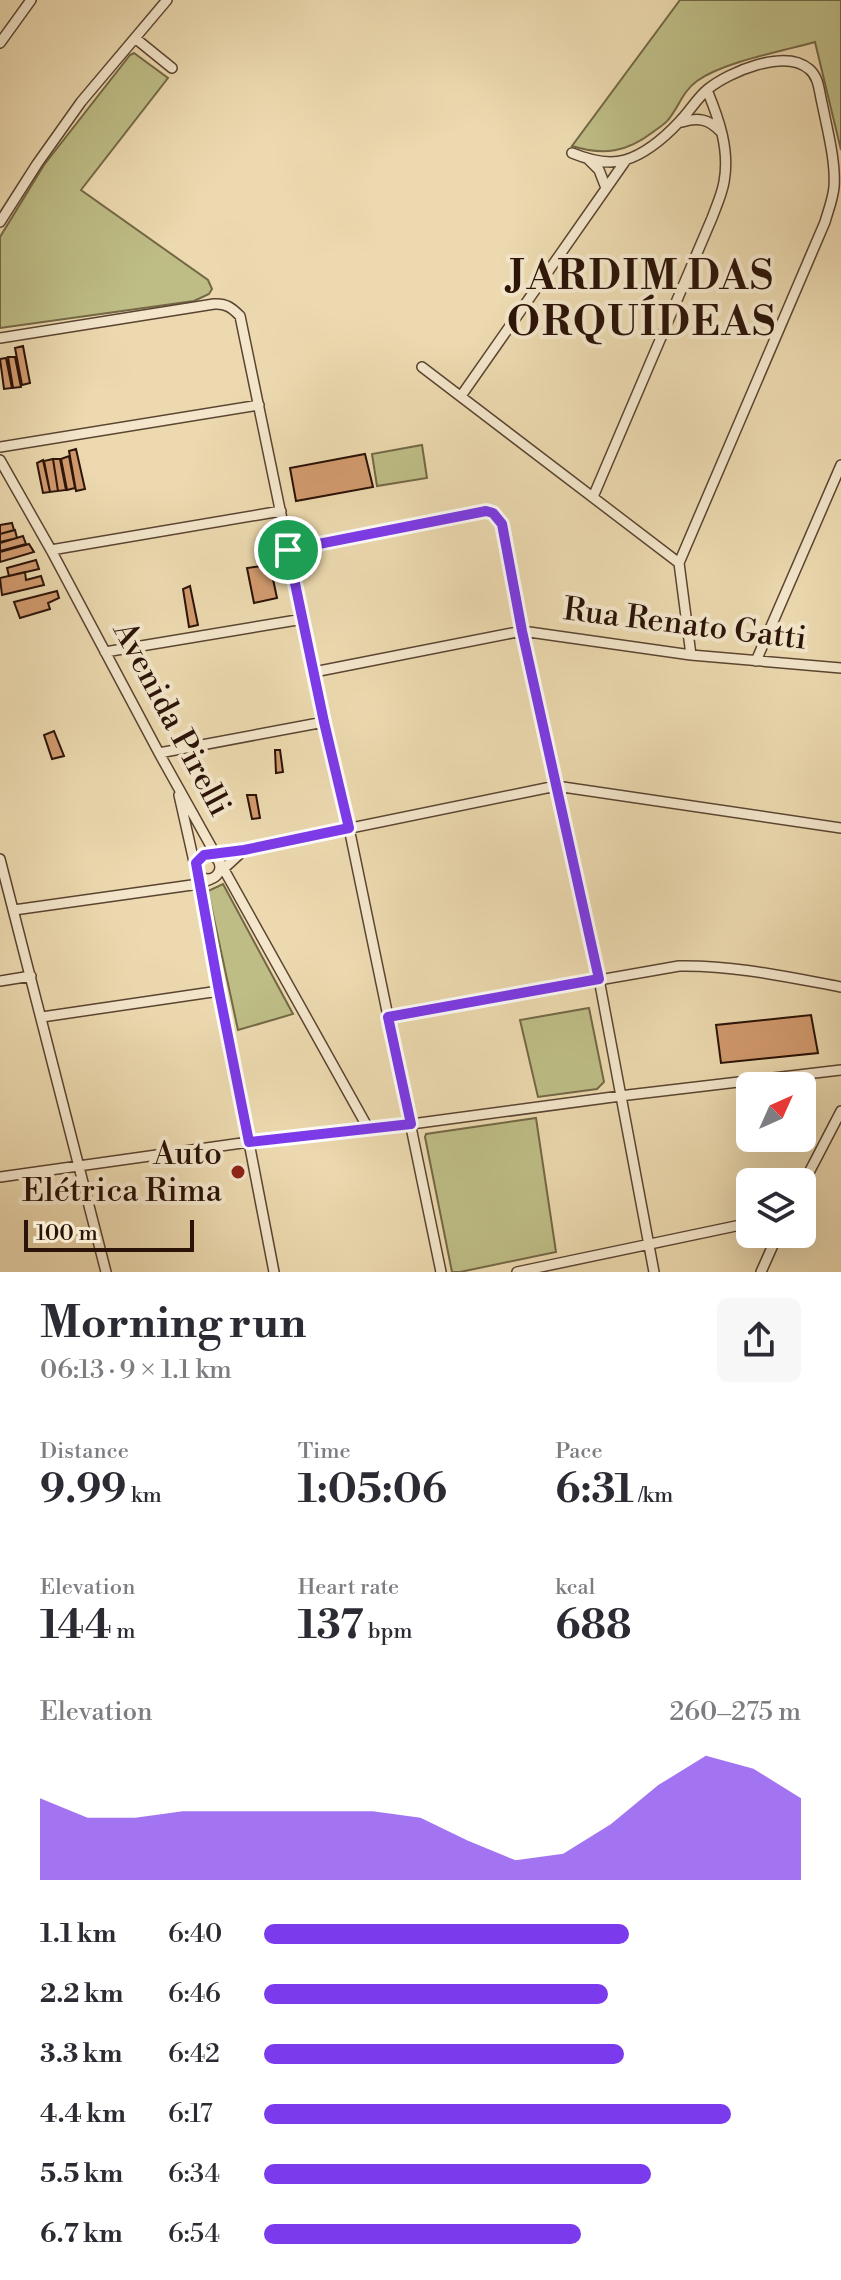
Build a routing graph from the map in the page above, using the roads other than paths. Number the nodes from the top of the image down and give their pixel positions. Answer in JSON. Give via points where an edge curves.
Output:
{"nodes":[{"id":1,"x":31,"y":0,"type":"edge"},
{"id":2,"x":167,"y":0,"type":"edge"},
{"id":3,"x":2,"y":36,"type":"edge"},
{"id":4,"x":135,"y":38,"type":"junction"},
{"id":5,"x":172,"y":68,"type":"dead end"},
{"id":6,"x":707,"y":90,"type":"junction"},
{"id":7,"x":679,"y":122,"type":"junction"},
{"id":8,"x":721,"y":132,"type":"junction"},
{"id":9,"x":572,"y":153,"type":"dead end"},
{"id":10,"x":588,"y":159,"type":"junction"},
{"id":11,"x":626,"y":160,"type":"junction"},
{"id":12,"x":606,"y":188,"type":"junction"},
{"id":13,"x":837,"y":194,"type":"edge"},
{"id":14,"x":0,"y":222,"type":"edge"},
{"id":15,"x":0,"y":338,"type":"edge"},
{"id":16,"x":422,"y":367,"type":"dead end"},
{"id":17,"x":461,"y":396,"type":"junction"},
{"id":18,"x":259,"y":405,"type":"junction"},
{"id":19,"x":0,"y":447,"type":"edge"},
{"id":20,"x":0,"y":460,"type":"edge"},
{"id":21,"x":841,"y":465,"type":"edge"},
{"id":22,"x":593,"y":497,"type":"junction"},
{"id":23,"x":281,"y":511,"type":"junction"},
{"id":24,"x":51,"y":550,"type":"junction"},
{"id":25,"x":288,"y":550,"type":"junction"},
{"id":26,"x":679,"y":563,"type":"junction"},
{"id":27,"x":303,"y":619,"type":"junction"},
{"id":28,"x":522,"y":631,"type":"junction"},
{"id":29,"x":105,"y":652,"type":"junction"},
{"id":30,"x":691,"y":655,"type":"junction"},
{"id":31,"x":756,"y":661,"type":"junction"},
{"id":32,"x":841,"y":668,"type":"edge"},
{"id":33,"x":314,"y":672,"type":"junction"},
{"id":34,"x":324,"y":722,"type":"junction"},
{"id":35,"x":159,"y":753,"type":"junction"},
{"id":36,"x":177,"y":784,"type":"junction"},
{"id":37,"x":556,"y":786,"type":"junction"},
{"id":38,"x":349,"y":828,"type":"junction"},
{"id":39,"x":841,"y":828,"type":"edge"},
{"id":40,"x":244,"y":850,"type":"junction"},
{"id":41,"x":1,"y":863,"type":"edge"},
{"id":42,"x":216,"y":865,"type":"junction"},
{"id":43,"x":196,"y":869,"type":"junction"},
{"id":44,"x":199,"y":884,"type":"junction"},
{"id":45,"x":14,"y":910,"type":"junction"},
{"id":46,"x":31,"y":976,"type":"junction"},
{"id":47,"x":599,"y":979,"type":"junction"},
{"id":48,"x":0,"y":981,"type":"edge"},
{"id":49,"x":841,"y":987,"type":"edge"},
{"id":50,"x":219,"y":991,"type":"junction"},
{"id":51,"x":42,"y":1017,"type":"junction"},
{"id":52,"x":388,"y":1017,"type":"junction"},
{"id":53,"x":841,"y":1070,"type":"edge"},
{"id":54,"x":619,"y":1096,"type":"junction"},
{"id":55,"x":841,"y":1111,"type":"edge"},
{"id":56,"x":411,"y":1124,"type":"junction"},
{"id":57,"x":368,"y":1128,"type":"junction"},
{"id":58,"x":249,"y":1142,"type":"junction"},
{"id":59,"x":79,"y":1166,"type":"junction"},
{"id":60,"x":811,"y":1168,"type":"edge"},
{"id":61,"x":0,"y":1177,"type":"edge"},
{"id":62,"x":736,"y":1226,"type":"edge"},
{"id":63,"x":648,"y":1244,"type":"junction"},
{"id":64,"x":772,"y":1248,"type":"edge"},
{"id":65,"x":106,"y":1272,"type":"edge"},
{"id":66,"x":274,"y":1272,"type":"edge"},
{"id":67,"x":441,"y":1272,"type":"edge"},
{"id":68,"x":517,"y":1272,"type":"edge"},
{"id":69,"x":654,"y":1272,"type":"edge"},
{"id":70,"x":761,"y":1272,"type":"edge"}],
"edges":[{"from":1,"to":3,"type":"street"},
{"from":2,"to":4,"type":"street"},
{"from":4,"to":5,"type":"street"},
{"from":4,"to":14,"type":"street","via":[[81,102]]},
{"from":6,"to":7,"type":"street"},
{"from":6,"to":8,"type":"street"},
{"from":6,"to":13,"type":"street","via":[[730,74],[758,65],[791,61],[810,69],[827,127]]},
{"from":7,"to":8,"type":"street","via":[[705,120]]},
{"from":7,"to":11,"type":"street"},
{"from":8,"to":22,"type":"street","via":[[724,182],[712,218]]},
{"from":9,"to":10,"type":"street"},
{"from":10,"to":11,"type":"street"},
{"from":10,"to":12,"type":"street"},
{"from":11,"to":12,"type":"street"},
{"from":12,"to":17,"type":"street"},
{"from":13,"to":26,"type":"street"},
{"from":15,"to":18,"type":"street","via":[[222,304],[240,316]]},
{"from":16,"to":17,"type":"street"},
{"from":17,"to":22,"type":"street"},
{"from":18,"to":19,"type":"street"},
{"from":18,"to":23,"type":"street"},
{"from":20,"to":24,"type":"street","name":"Avenida Pirelli"},
{"from":21,"to":31,"type":"street"},
{"from":22,"to":26,"type":"street"},
{"from":23,"to":24,"type":"street"},
{"from":23,"to":25,"type":"street"},
{"from":24,"to":29,"type":"street","name":"Avenida Pirelli"},
{"from":25,"to":27,"type":"street"},
{"from":25,"to":28,"type":"street","via":[[493,513],[502,524]]},
{"from":26,"to":30,"type":"street"},
{"from":27,"to":29,"type":"street"},
{"from":27,"to":33,"type":"street"},
{"from":28,"to":30,"type":"street","name":"Rua Renato Gatti"},
{"from":28,"to":33,"type":"street","name":"Rua Renato Gatti"},
{"from":28,"to":37,"type":"street"},
{"from":29,"to":35,"type":"street","name":"Avenida Pirelli"},
{"from":30,"to":31,"type":"street","name":"Rua Renato Gatti"},
{"from":31,"to":32,"type":"street","name":"Rua Renato Gatti"},
{"from":33,"to":34,"type":"street"},
{"from":34,"to":35,"type":"street"},
{"from":34,"to":38,"type":"street"},
{"from":35,"to":36,"type":"street","name":"Avenida Pirelli"},
{"from":36,"to":42,"type":"street","name":"Avenida Pirelli"},
{"from":36,"to":43,"type":"street"},
{"from":37,"to":38,"type":"street"},
{"from":37,"to":39,"type":"street"},
{"from":37,"to":47,"type":"street"},
{"from":38,"to":40,"type":"street"},
{"from":38,"to":52,"type":"street"},
{"from":40,"to":42,"type":"street"},
{"from":40,"to":42,"type":"street"},
{"from":41,"to":45,"type":"street"},
{"from":42,"to":43,"type":"street","via":[[200,857]]},
{"from":42,"to":43,"type":"street","via":[[205,879]]},
{"from":42,"to":44,"type":"street"},
{"from":42,"to":57,"type":"street","name":"Avenida Pirelli"},
{"from":43,"to":44,"type":"street"},
{"from":44,"to":45,"type":"street"},
{"from":44,"to":50,"type":"street"},
{"from":45,"to":46,"type":"street"},
{"from":46,"to":48,"type":"street"},
{"from":46,"to":51,"type":"street"},
{"from":47,"to":49,"type":"street","via":[[710,965]]},
{"from":47,"to":52,"type":"street"},
{"from":47,"to":54,"type":"street"},
{"from":50,"to":51,"type":"street"},
{"from":50,"to":58,"type":"street"},
{"from":51,"to":59,"type":"street"},
{"from":52,"to":56,"type":"street"},
{"from":53,"to":54,"type":"street"},
{"from":54,"to":56,"type":"street"},
{"from":54,"to":63,"type":"street"},
{"from":55,"to":60,"type":"street"},
{"from":56,"to":57,"type":"street"},
{"from":56,"to":67,"type":"street"},
{"from":57,"to":58,"type":"street"},
{"from":58,"to":59,"type":"street"},
{"from":58,"to":66,"type":"street"},
{"from":59,"to":61,"type":"street"},
{"from":59,"to":65,"type":"street"},
{"from":62,"to":63,"type":"street"},
{"from":63,"to":68,"type":"street"},
{"from":63,"to":69,"type":"street"},
{"from":64,"to":70,"type":"street"}]}
